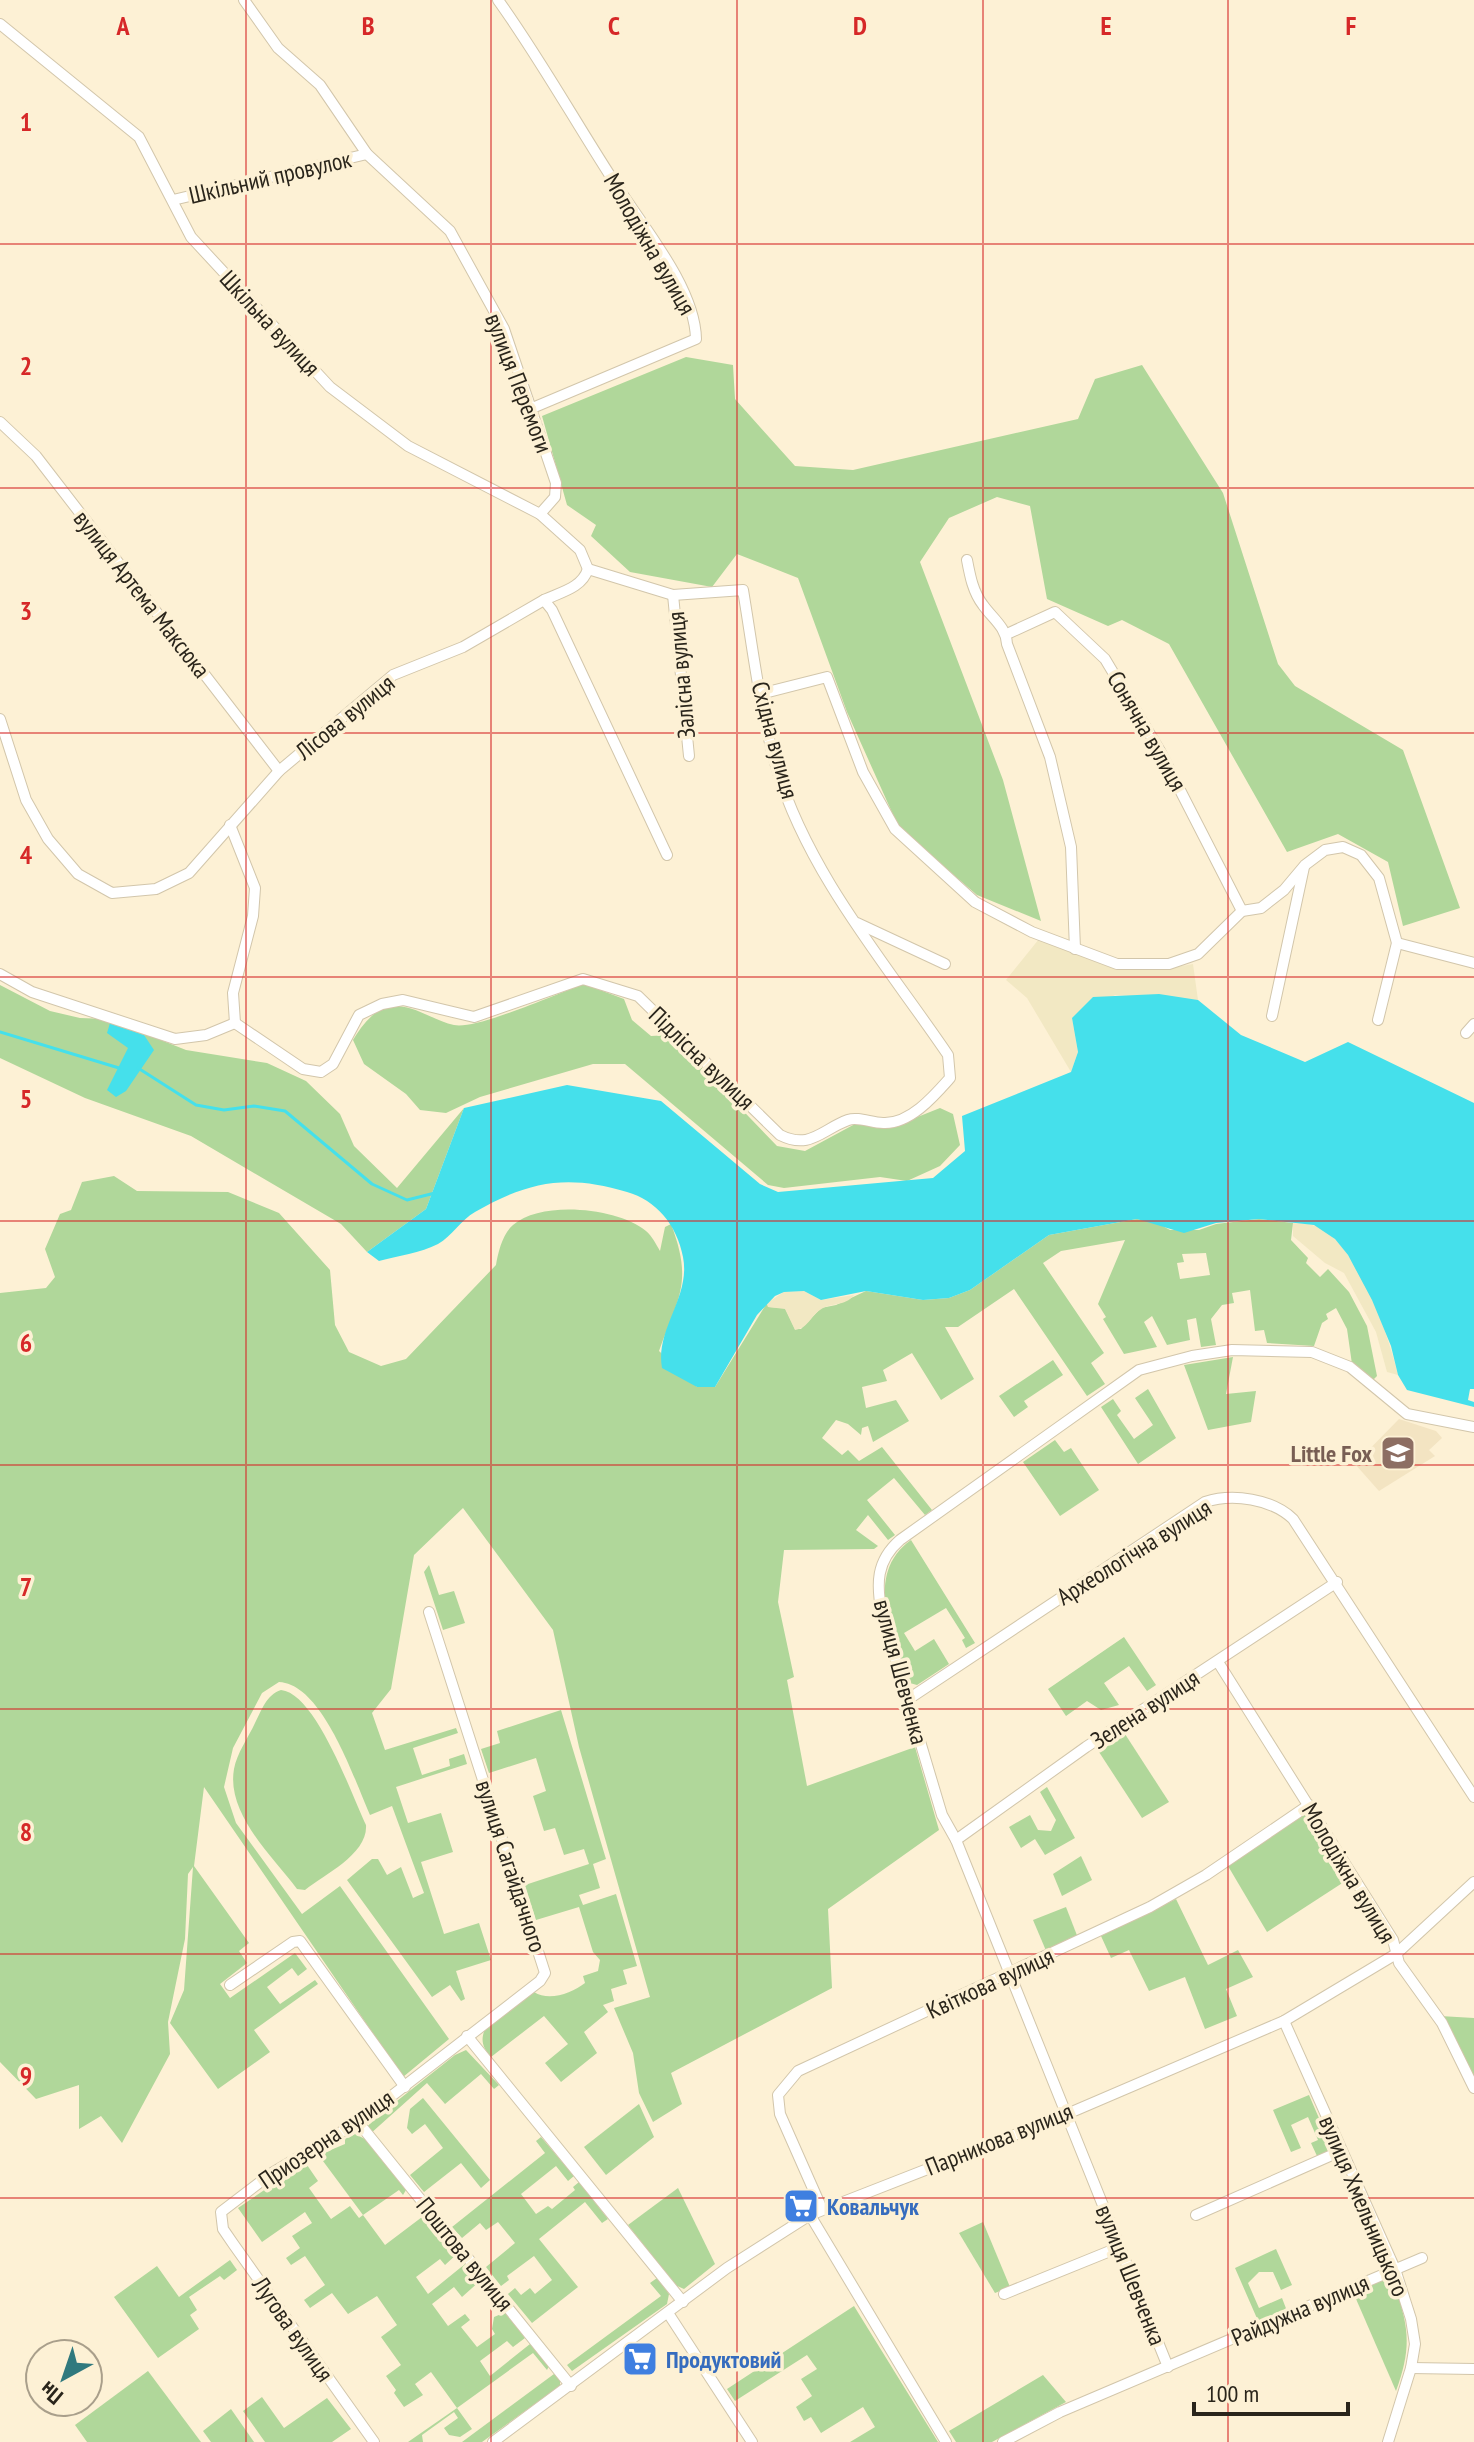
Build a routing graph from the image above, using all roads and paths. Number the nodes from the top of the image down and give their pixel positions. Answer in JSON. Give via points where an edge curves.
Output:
{"nodes":[{"id":1,"x":244,"y":0,"type":"edge"},
{"id":2,"x":498,"y":0,"type":"edge"},
{"id":3,"x":0,"y":24,"type":"edge"},
{"id":4,"x":367,"y":154,"type":"junction"},
{"id":5,"x":173,"y":200,"type":"junction"},
{"id":6,"x":530,"y":409,"type":"junction"},
{"id":7,"x":0,"y":422,"type":"edge"},
{"id":8,"x":540,"y":514,"type":"junction"},
{"id":9,"x":967,"y":560,"type":"dead end"},
{"id":10,"x":588,"y":569,"type":"junction"},
{"id":11,"x":673,"y":595,"type":"junction"},
{"id":12,"x":544,"y":600,"type":"junction"},
{"id":13,"x":1007,"y":634,"type":"junction"},
{"id":14,"x":760,"y":694,"type":"junction"},
{"id":15,"x":0,"y":719,"type":"edge"},
{"id":16,"x":689,"y":756,"type":"dead end"},
{"id":17,"x":279,"y":771,"type":"junction"},
{"id":18,"x":230,"y":825,"type":"junction"},
{"id":19,"x":667,"y":855,"type":"dead end"},
{"id":20,"x":1305,"y":865,"type":"junction"},
{"id":21,"x":1242,"y":911,"type":"junction"},
{"id":22,"x":856,"y":922,"type":"junction"},
{"id":23,"x":1397,"y":943,"type":"junction"},
{"id":24,"x":1075,"y":949,"type":"junction"},
{"id":25,"x":1474,"y":963,"type":"edge"},
{"id":26,"x":945,"y":964,"type":"dead end"},
{"id":27,"x":0,"y":974,"type":"edge"},
{"id":28,"x":1272,"y":1016,"type":"dead end"},
{"id":29,"x":1378,"y":1020,"type":"dead end"},
{"id":30,"x":235,"y":1023,"type":"junction"},
{"id":31,"x":1474,"y":1024,"type":"edge"},
{"id":32,"x":1466,"y":1033,"type":"dead end"},
{"id":33,"x":929,"y":1100,"type":"joint"},
{"id":34,"x":1474,"y":1427,"type":"edge"},
{"id":35,"x":1337,"y":1582,"type":"junction"},
{"id":36,"x":429,"y":1612,"type":"dead end"},
{"id":37,"x":1218,"y":1662,"type":"junction"},
{"id":38,"x":907,"y":1700,"type":"junction"},
{"id":39,"x":1474,"y":1797,"type":"edge"},
{"id":40,"x":1309,"y":1805,"type":"junction"},
{"id":41,"x":956,"y":1840,"type":"junction"},
{"id":42,"x":1474,"y":1882,"type":"edge"},
{"id":43,"x":1396,"y":1954,"type":"junction"},
{"id":44,"x":1009,"y":1974,"type":"junction"},
{"id":45,"x":230,"y":1985,"type":"dead end"},
{"id":46,"x":1284,"y":2021,"type":"junction"},
{"id":47,"x":467,"y":2036,"type":"junction"},
{"id":48,"x":405,"y":2087,"type":"junction"},
{"id":49,"x":1474,"y":2088,"type":"edge"},
{"id":50,"x":1067,"y":2112,"type":"junction"},
{"id":51,"x":358,"y":2122,"type":"junction"},
{"id":52,"x":1341,"y":2151,"type":"junction"},
{"id":53,"x":822,"y":2209,"type":"junction"},
{"id":54,"x":221,"y":2212,"type":"joint"},
{"id":55,"x":810,"y":2215,"type":"junction"},
{"id":56,"x":1196,"y":2215,"type":"dead end"},
{"id":57,"x":1120,"y":2247,"type":"junction"},
{"id":58,"x":1422,"y":2258,"type":"dead end"},
{"id":59,"x":1395,"y":2269,"type":"junction"},
{"id":60,"x":1004,"y":2294,"type":"dead end"},
{"id":61,"x":683,"y":2302,"type":"junction"},
{"id":62,"x":668,"y":2313,"type":"junction"},
{"id":63,"x":1168,"y":2367,"type":"junction"},
{"id":64,"x":1411,"y":2368,"type":"junction"},
{"id":65,"x":1474,"y":2369,"type":"edge"},
{"id":66,"x":571,"y":2386,"type":"junction"},
{"id":67,"x":374,"y":2442,"type":"edge"},
{"id":68,"x":493,"y":2442,"type":"edge"},
{"id":69,"x":752,"y":2442,"type":"edge"},
{"id":70,"x":946,"y":2442,"type":"edge"},
{"id":71,"x":1003,"y":2442,"type":"edge"},
{"id":72,"x":1388,"y":2442,"type":"edge"}],
"edges":[{"from":1,"to":4,"type":"street","name":"вулиця Перемоги","via":[[278,48],[320,85]]},
{"from":2,"to":6,"type":"street","name":"Молодіжна вулиця","via":[[536,53],[696,316],[696,339]]},
{"from":3,"to":5,"type":"street","name":"Шкільна вулиця","via":[[139,137]]},
{"from":4,"to":5,"type":"street","name":"Шкільний провулок"},
{"from":4,"to":6,"type":"street","name":"вулиця Перемоги","via":[[450,231],[504,329]]},
{"from":5,"to":8,"type":"street","name":"Шкільна вулиця","via":[[191,237],[330,387],[408,446]]},
{"from":6,"to":8,"type":"street","name":"вулиця Перемоги","via":[[556,483],[555,497]]},
{"from":7,"to":17,"type":"street","name":"вулиця Артема Максюка","via":[[36,456]]},
{"from":8,"to":10,"type":"street","name":"Шкільна вулиця","via":[[580,550]]},
{"from":9,"to":13,"type":"street","via":[[981,603]]},
{"from":10,"to":11,"type":"street"},
{"from":10,"to":12,"type":"street","name":"Лісова вулиця","via":[[575,586]]},
{"from":11,"to":14,"type":"street","name":"Східна вулиця","via":[[743,590]]},
{"from":11,"to":16,"type":"street","name":"Залісна вулиця"},
{"from":12,"to":17,"type":"street","name":"Лісова вулиця","via":[[463,647],[393,675]]},
{"from":12,"to":19,"type":"street"},
{"from":13,"to":21,"type":"street","name":"Сонячна вулиця","via":[[1055,612],[1105,659],[1160,751]]},
{"from":13,"to":24,"type":"street","via":[[1050,757],[1071,847]]},
{"from":14,"to":22,"type":"street","name":"Східна вулиця","via":[[777,770],[802,833]]},
{"from":14,"to":24,"type":"street","via":[[827,677],[863,772],[895,829],[975,902]]},
{"from":15,"to":18,"type":"street","name":"Лісова вулиця","via":[[26,800],[48,839],[78,874],[112,893],[156,889],[189,873]]},
{"from":17,"to":18,"type":"street","name":"Лісова вулиця"},
{"from":18,"to":30,"type":"street","via":[[255,888],[233,993]]},
{"from":20,"to":21,"type":"street","via":[[1261,908]]},
{"from":20,"to":23,"type":"street","via":[[1325,850],[1343,847],[1361,855],[1379,878]]},
{"from":20,"to":28,"type":"street"},
{"from":21,"to":24,"type":"street","via":[[1208,947],[1169,964],[1117,964]]},
{"from":22,"to":26,"type":"street"},
{"from":22,"to":33,"type":"street","name":"Східна вулиця","via":[[948,1055],[950,1078]]},
{"from":23,"to":25,"type":"street"},
{"from":23,"to":29,"type":"street"},
{"from":27,"to":30,"type":"street","via":[[32,992],[175,1039],[206,1035]]},
{"from":30,"to":33,"type":"street","name":"Підлісна вулиця","via":[[303,1069],[321,1072],[333,1064],[359,1015],[382,1004],[403,1000],[474,1017],[583,979],[638,996],[780,1135],[794,1142],[814,1140],[850,1119],[887,1124]]},
{"from":31,"to":32,"type":"street"},
{"from":34,"to":38,"type":"street","name":"вулиця Шевченка","via":[[1407,1414],[1350,1367],[1312,1352],[1232,1350],[1139,1370],[886,1553],[879,1572],[879,1599]]},
{"from":35,"to":37,"type":"street","name":"Зелена вулиця"},
{"from":35,"to":38,"type":"street","name":"Археологічна вулиця","via":[[1286,1513],[1241,1498],[1211,1500]]},
{"from":35,"to":39,"type":"street","name":"Археологічна вулиця"},
{"from":36,"to":47,"type":"street","name":"вулиця Сагайдачного","via":[[545,1973]]},
{"from":37,"to":40,"type":"street","name":"Молодіжна вулиця"},
{"from":37,"to":41,"type":"street","name":"Зелена вулиця"},
{"from":38,"to":41,"type":"street","name":"вулиця Шевченка","via":[[942,1815]]},
{"from":40,"to":43,"type":"street","name":"Молодіжна вулиця","via":[[1393,1940]]},
{"from":40,"to":44,"type":"street","name":"Квіткова вулиця","via":[[1188,1886]]},
{"from":41,"to":44,"type":"street","name":"вулиця Шевченка"},
{"from":42,"to":43,"type":"street","name":"Парникова вулиця"},
{"from":43,"to":46,"type":"street","name":"Парникова вулиця"},
{"from":43,"to":49,"type":"street","name":"Молодіжна вулиця","via":[[1442,2023]]},
{"from":44,"to":50,"type":"street","name":"вулиця Шевченка"},
{"from":44,"to":53,"type":"street","name":"Квіткова вулиця","via":[[798,2071],[784,2084],[778,2095],[780,2114]]},
{"from":45,"to":48,"type":"street","via":[[300,1941]]},
{"from":46,"to":50,"type":"street","name":"Парникова вулиця"},
{"from":46,"to":52,"type":"street","name":"вулиця Хмельницького"},
{"from":47,"to":48,"type":"street","name":"Приозерна вулиця"},
{"from":47,"to":61,"type":"street"},
{"from":48,"to":51,"type":"street","name":"Приозерна вулиця"},
{"from":50,"to":53,"type":"street","name":"Парникова вулиця"},
{"from":50,"to":57,"type":"street","name":"вулиця Шевченка"},
{"from":51,"to":54,"type":"street","name":"Приозерна вулиця","via":[[272,2173]]},
{"from":51,"to":66,"type":"street","name":"Поштова вулиця"},
{"from":52,"to":56,"type":"street"},
{"from":52,"to":59,"type":"street","name":"вулиця Хмельницького"},
{"from":53,"to":55,"type":"street","name":"Парникова вулиця"},
{"from":54,"to":67,"type":"street","name":"Лугова вулиця","via":[[223,2229]]},
{"from":55,"to":61,"type":"street","name":"Парникова вулиця"},
{"from":55,"to":70,"type":"street"},
{"from":57,"to":60,"type":"street"},
{"from":57,"to":63,"type":"street","name":"вулиця Шевченка"},
{"from":58,"to":59,"type":"street","name":"Райдужна вулиця"},
{"from":59,"to":63,"type":"street","name":"Райдужна вулиця"},
{"from":59,"to":64,"type":"street","name":"вулиця Хмельницького","via":[[1415,2344]]},
{"from":61,"to":62,"type":"street","name":"Парникова вулиця"},
{"from":62,"to":66,"type":"street","name":"Парникова вулиця"},
{"from":62,"to":69,"type":"street"},
{"from":63,"to":71,"type":"street","name":"Райдужна вулиця"},
{"from":64,"to":65,"type":"street"},
{"from":64,"to":72,"type":"street","name":"вулиця Хмельницького"},
{"from":66,"to":68,"type":"street","name":"Парникова вулиця"}]}
